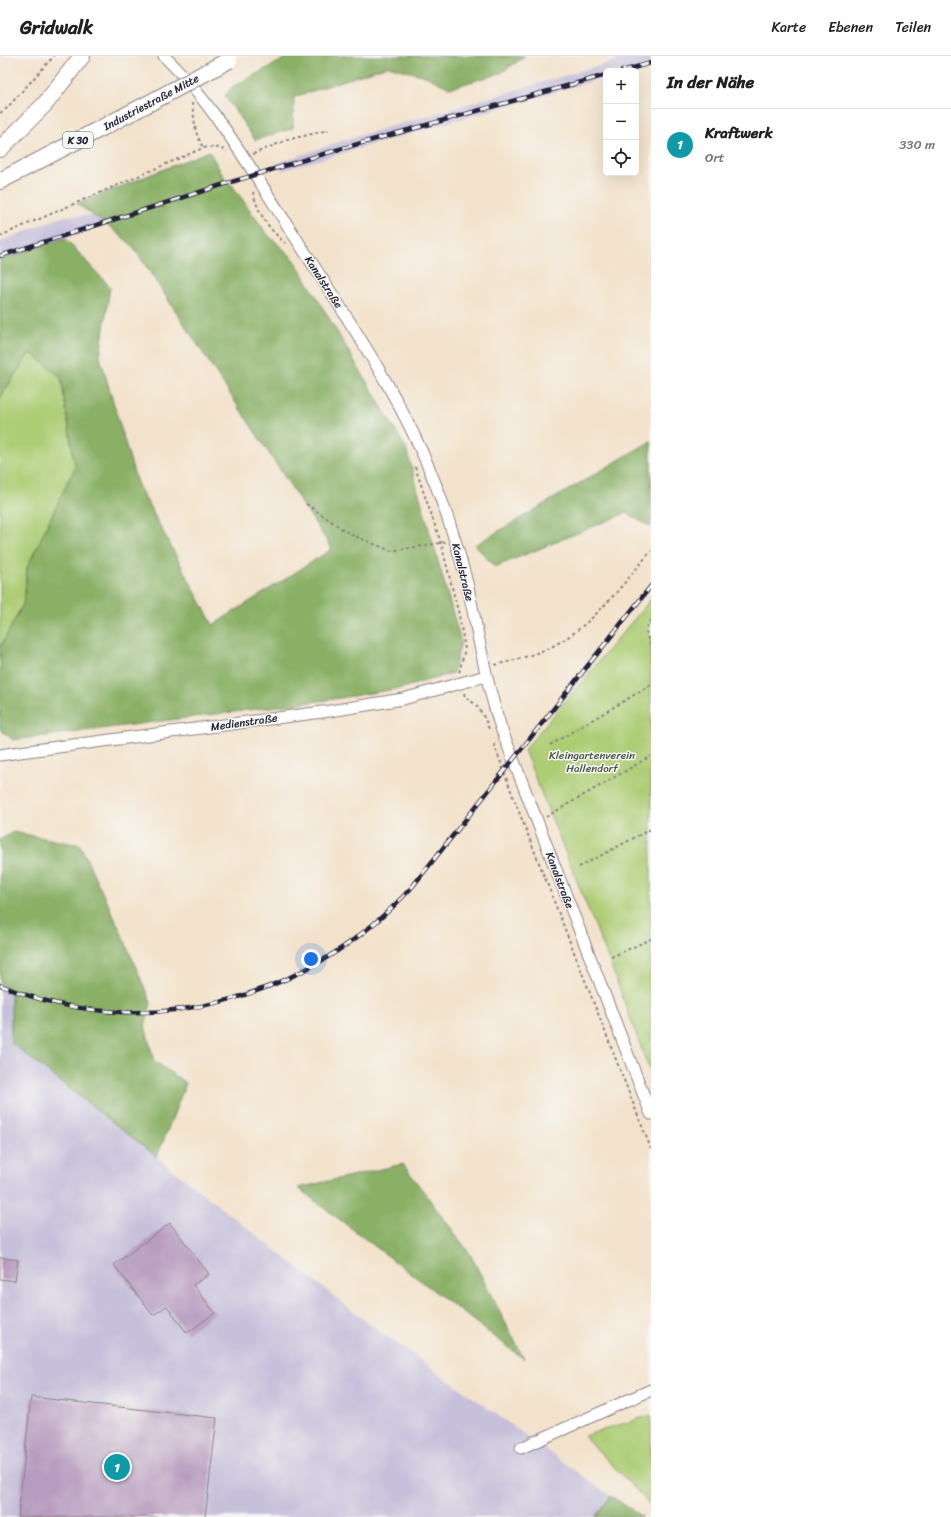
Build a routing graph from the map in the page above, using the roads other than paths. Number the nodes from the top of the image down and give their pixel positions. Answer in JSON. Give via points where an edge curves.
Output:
{"nodes":[{"id":1,"x":82,"y":56,"type":"edge"},
{"id":2,"x":164,"y":56,"type":"edge"},
{"id":3,"x":175,"y":56,"type":"edge"},
{"id":4,"x":234,"y":58,"type":"edge"},
{"id":5,"x":183,"y":74,"type":"junction"},
{"id":6,"x":0,"y":149,"type":"edge"},
{"id":7,"x":0,"y":181,"type":"edge"},
{"id":8,"x":485,"y":672,"type":"junction"},
{"id":9,"x":0,"y":756,"type":"edge"},
{"id":10,"x":651,"y":1114,"type":"edge"},
{"id":11,"x":651,"y":1390,"type":"edge"},
{"id":12,"x":521,"y":1448,"type":"dead end"}],
"edges":[{"from":1,"to":6,"type":"highway","via":[[45,104]]},
{"from":2,"to":5,"type":"street","name":"Kanalstraße"},
{"from":3,"to":5,"type":"street","name":"Kanalstraße"},
{"from":4,"to":7,"type":"highway","name":"Industriestraße Mitte","number":"K 30","bridge":true},
{"from":5,"to":8,"type":"street","name":"Kanalstraße","via":[[222,126],[382,372],[409,423],[455,539]]},
{"from":8,"to":9,"type":"street","name":"Medienstraße","via":[[462,677],[403,699]]},
{"from":8,"to":10,"type":"street","name":"Kanalstraße","via":[[501,728]]},
{"from":11,"to":12,"type":"street"}]}
